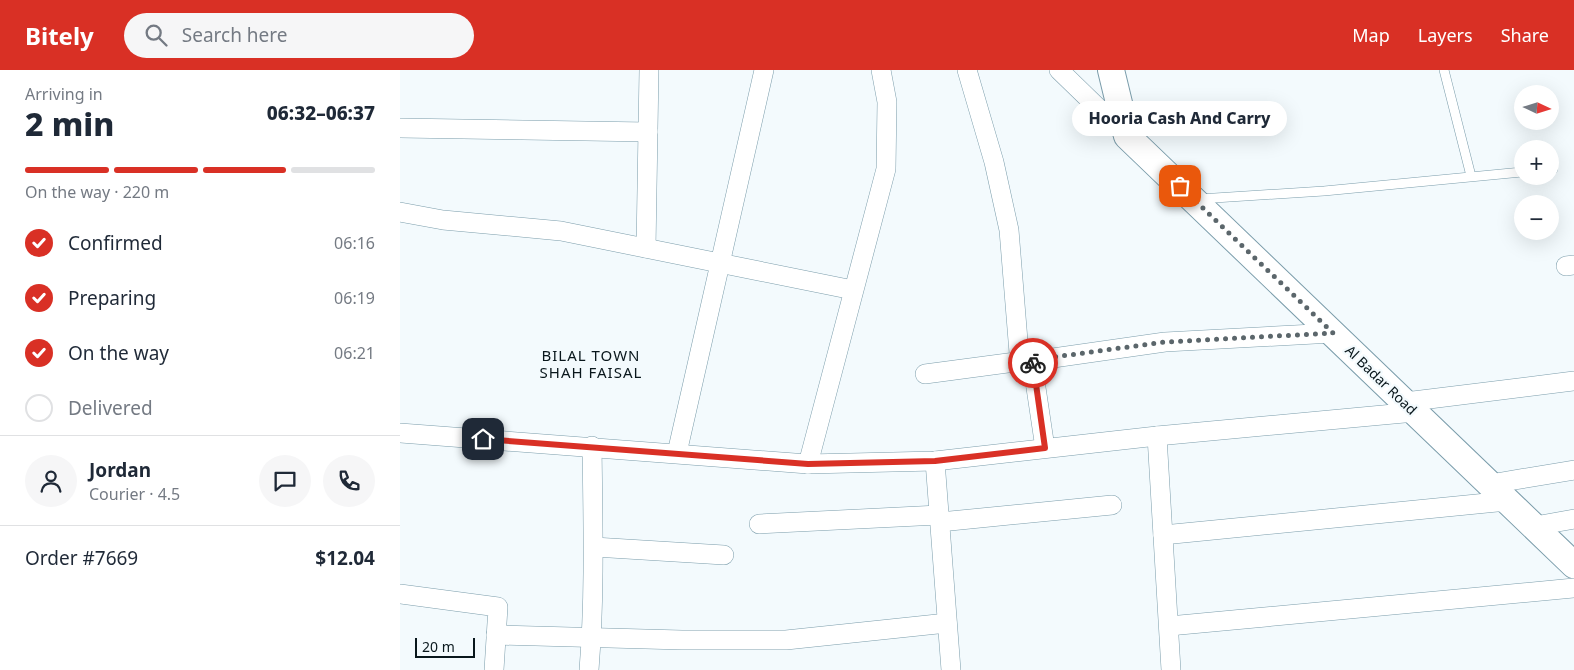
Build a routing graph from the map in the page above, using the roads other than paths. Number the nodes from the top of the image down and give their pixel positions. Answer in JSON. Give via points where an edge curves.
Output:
{"nodes":[{"id":1,"x":650,"y":70,"type":"edge"},
{"id":2,"x":764,"y":70,"type":"edge"},
{"id":3,"x":881,"y":70,"type":"edge"},
{"id":4,"x":967,"y":70,"type":"edge"},
{"id":5,"x":1059,"y":70,"type":"edge"},
{"id":6,"x":1111,"y":70,"type":"edge"},
{"id":7,"x":1444,"y":70,"type":"edge"},
{"id":8,"x":400,"y":128,"type":"edge"},
{"id":9,"x":648,"y":132,"type":"junction"},
{"id":10,"x":1127,"y":136,"type":"junction"},
{"id":11,"x":1514,"y":173,"type":"edge"},
{"id":12,"x":1471,"y":176,"type":"junction"},
{"id":13,"x":1193,"y":199,"type":"junction"},
{"id":14,"x":400,"y":212,"type":"edge"},
{"id":15,"x":646,"y":248,"type":"junction"},
{"id":16,"x":721,"y":263,"type":"junction"},
{"id":17,"x":853,"y":290,"type":"junction"},
{"id":18,"x":1333,"y":333,"type":"junction"},
{"id":19,"x":1028,"y":361,"type":"junction"},
{"id":20,"x":925,"y":374,"type":"dead end"},
{"id":21,"x":1574,"y":381,"type":"edge"},
{"id":22,"x":1410,"y":407,"type":"junction"},
{"id":23,"x":400,"y":433,"type":"edge"},
{"id":24,"x":1157,"y":436,"type":"junction"},
{"id":25,"x":592,"y":446,"type":"junction"},
{"id":26,"x":1045,"y":448,"type":"junction"},
{"id":27,"x":677,"y":453,"type":"junction"},
{"id":28,"x":935,"y":461,"type":"junction"},
{"id":29,"x":808,"y":464,"type":"junction"},
{"id":30,"x":1574,"y":470,"type":"edge"},
{"id":31,"x":1499,"y":492,"type":"junction"},
{"id":32,"x":1112,"y":505,"type":"dead end"},
{"id":33,"x":940,"y":519,"type":"junction"},
{"id":34,"x":1574,"y":519,"type":"edge"},
{"id":35,"x":759,"y":524,"type":"dead end"},
{"id":36,"x":1535,"y":526,"type":"junction"},
{"id":37,"x":1163,"y":535,"type":"junction"},
{"id":38,"x":594,"y":547,"type":"junction"},
{"id":39,"x":724,"y":555,"type":"dead end"},
{"id":40,"x":1574,"y":565,"type":"edge"},
{"id":41,"x":1574,"y":588,"type":"edge"},
{"id":42,"x":400,"y":594,"type":"edge"},
{"id":43,"x":947,"y":623,"type":"junction"},
{"id":44,"x":1168,"y":626,"type":"junction"},
{"id":45,"x":496,"y":635,"type":"junction"},
{"id":46,"x":592,"y":638,"type":"junction"},
{"id":47,"x":494,"y":670,"type":"edge"},
{"id":48,"x":589,"y":670,"type":"edge"},
{"id":49,"x":951,"y":670,"type":"edge"},
{"id":50,"x":1171,"y":670,"type":"edge"}],
"edges":[{"from":1,"to":9,"type":"street"},
{"from":2,"to":16,"type":"street"},
{"from":3,"to":17,"type":"street","via":[[887,102],[886,169]]},
{"from":4,"to":19,"type":"street","via":[[994,162],[1009,230],[1019,353]]},
{"from":5,"to":10,"type":"street","name":"Al Badar Road"},
{"from":6,"to":10,"type":"street"},
{"from":7,"to":12,"type":"lane"},
{"from":8,"to":9,"type":"street"},
{"from":9,"to":15,"type":"street"},
{"from":10,"to":13,"type":"street","name":"Al Badar Road"},
{"from":11,"to":12,"type":"lane"},
{"from":12,"to":13,"type":"lane","via":[[1324,191]]},
{"from":13,"to":18,"type":"street","name":"Al Badar Road"},
{"from":14,"to":15,"type":"street","via":[[442,220],[561,231]]},
{"from":15,"to":16,"type":"street"},
{"from":16,"to":17,"type":"street"},
{"from":16,"to":27,"type":"street"},
{"from":17,"to":29,"type":"street"},
{"from":18,"to":19,"type":"street","via":[[1165,342]]},
{"from":18,"to":22,"type":"street","name":"Al Badar Road"},
{"from":19,"to":20,"type":"street"},
{"from":19,"to":26,"type":"street"},
{"from":21,"to":22,"type":"street"},
{"from":22,"to":24,"type":"street"},
{"from":22,"to":31,"type":"street","name":"Al Badar Road"},
{"from":23,"to":25,"type":"street"},
{"from":24,"to":26,"type":"street"},
{"from":24,"to":37,"type":"street"},
{"from":25,"to":27,"type":"street"},
{"from":25,"to":38,"type":"street"},
{"from":26,"to":28,"type":"street"},
{"from":27,"to":29,"type":"street"},
{"from":28,"to":29,"type":"street"},
{"from":28,"to":33,"type":"street"},
{"from":30,"to":31,"type":"street"},
{"from":31,"to":36,"type":"street","name":"Al Badar Road"},
{"from":31,"to":37,"type":"street"},
{"from":32,"to":33,"type":"street"},
{"from":33,"to":35,"type":"street"},
{"from":33,"to":43,"type":"street"},
{"from":34,"to":36,"type":"street"},
{"from":36,"to":40,"type":"street","name":"Al Badar Road"},
{"from":37,"to":44,"type":"street"},
{"from":38,"to":39,"type":"street"},
{"from":38,"to":46,"type":"street"},
{"from":41,"to":44,"type":"street"},
{"from":42,"to":45,"type":"street","via":[[498,607]]},
{"from":43,"to":46,"type":"street","via":[[786,640]]},
{"from":43,"to":49,"type":"street"},
{"from":44,"to":50,"type":"street"},
{"from":45,"to":46,"type":"street"},
{"from":45,"to":47,"type":"street"},
{"from":46,"to":48,"type":"street"}]}
